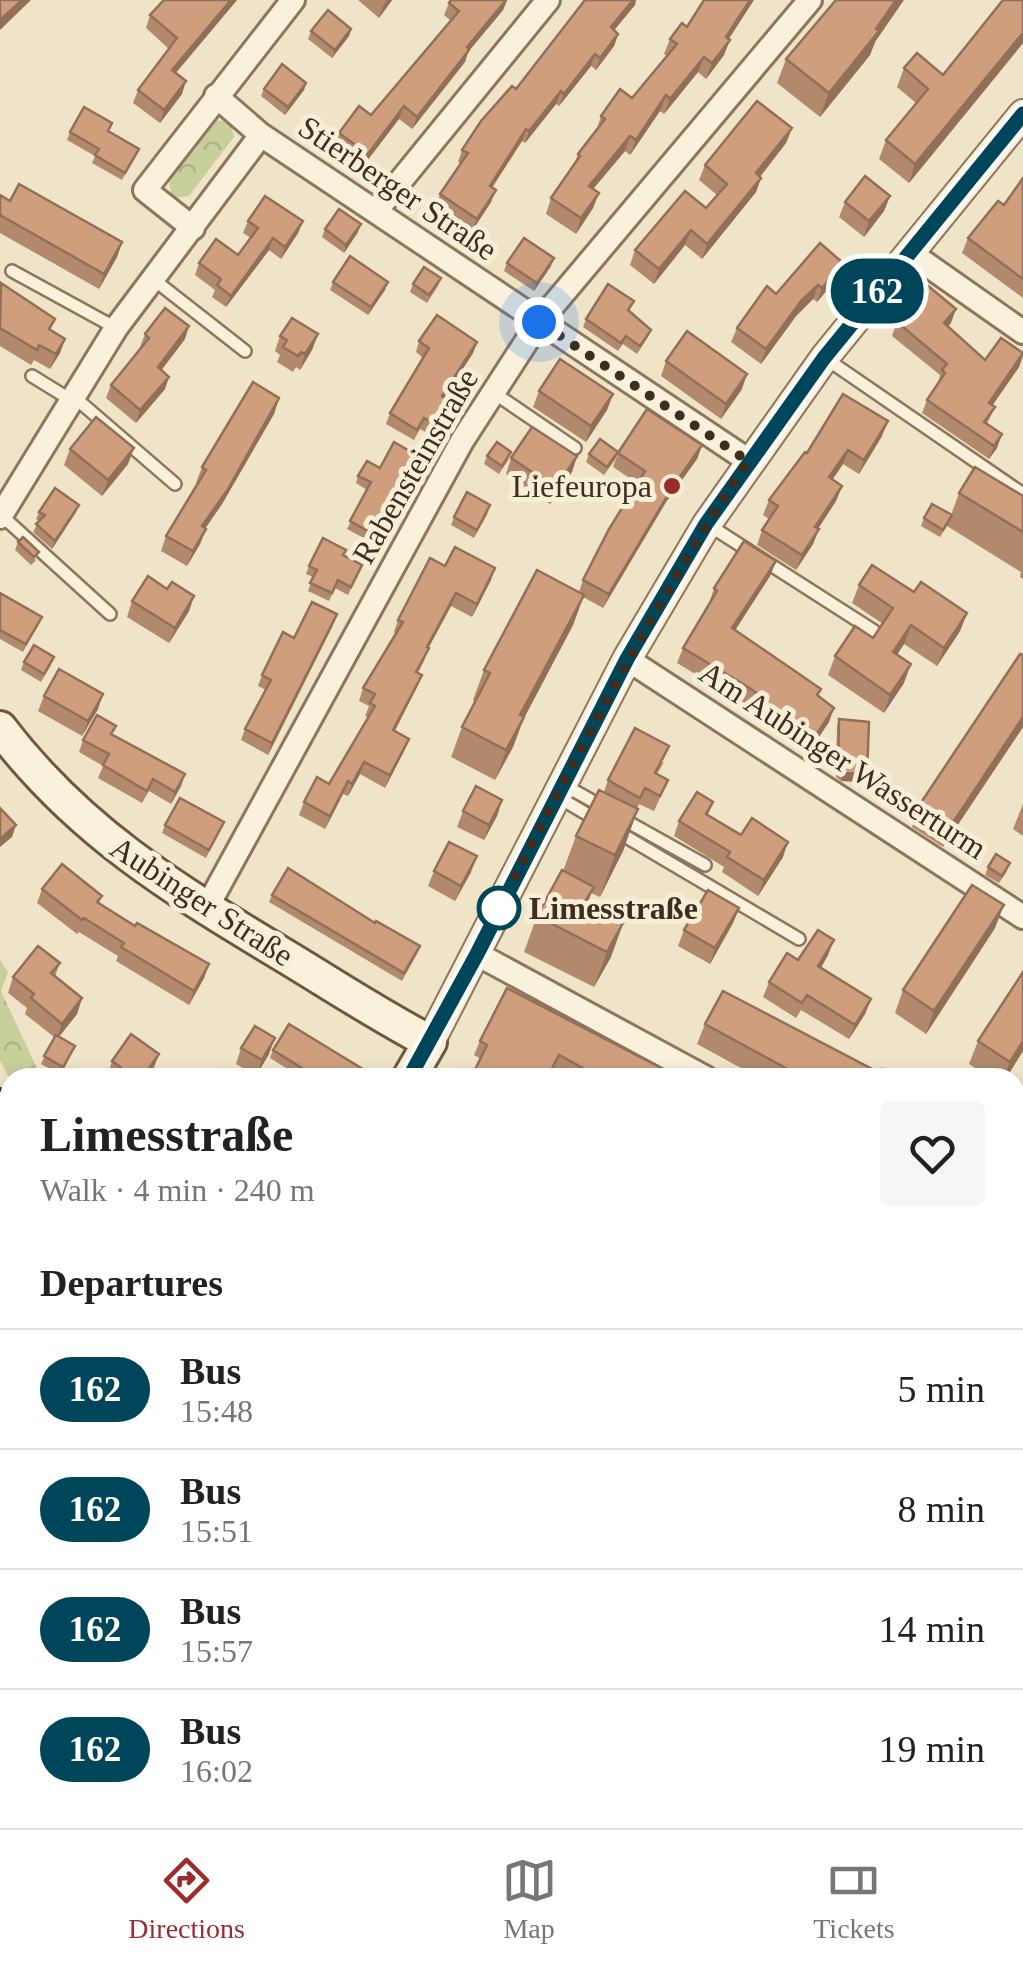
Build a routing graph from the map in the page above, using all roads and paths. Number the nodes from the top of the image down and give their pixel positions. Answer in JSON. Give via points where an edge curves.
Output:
{"nodes":[{"id":1,"x":292,"y":0,"type":"edge"},
{"id":2,"x":548,"y":0,"type":"edge"},
{"id":3,"x":810,"y":0,"type":"edge"},
{"id":4,"x":216,"y":96,"type":"junction"},
{"id":5,"x":1023,"y":114,"type":"edge"},
{"id":6,"x":261,"y":135,"type":"junction"},
{"id":7,"x":376,"y":211,"type":"junction"},
{"id":8,"x":193,"y":228,"type":"junction"},
{"id":9,"x":909,"y":252,"type":"junction"},
{"id":10,"x":12,"y":271,"type":"dead end"},
{"id":11,"x":153,"y":279,"type":"junction"},
{"id":12,"x":539,"y":322,"type":"junction"},
{"id":13,"x":116,"y":328,"type":"junction"},
{"id":14,"x":1023,"y":332,"type":"edge"},
{"id":15,"x":246,"y":350,"type":"dead end"},
{"id":16,"x":824,"y":358,"type":"junction"},
{"id":17,"x":32,"y":376,"type":"dead end"},
{"id":18,"x":494,"y":393,"type":"junction"},
{"id":19,"x":72,"y":398,"type":"junction"},
{"id":20,"x":575,"y":448,"type":"dead end"},
{"id":21,"x":748,"y":461,"type":"junction"},
{"id":22,"x":175,"y":484,"type":"dead end"},
{"id":23,"x":1023,"y":494,"type":"edge"},
{"id":24,"x":1,"y":516,"type":"edge"},
{"id":25,"x":706,"y":524,"type":"junction"},
{"id":26,"x":110,"y":614,"type":"dead end"},
{"id":27,"x":874,"y":631,"type":"edge"},
{"id":28,"x":627,"y":659,"type":"junction"},
{"id":29,"x":0,"y":728,"type":"edge"},
{"id":30,"x":561,"y":791,"type":"junction"},
{"id":31,"x":704,"y":866,"type":"dead end"},
{"id":32,"x":206,"y":909,"type":"junction"},
{"id":33,"x":1023,"y":917,"type":"edge"},
{"id":34,"x":798,"y":939,"type":"dead end"},
{"id":35,"x":477,"y":954,"type":"junction"},
{"id":36,"x":430,"y":1042,"type":"junction"},
{"id":37,"x":415,"y":1068,"type":"edge"},
{"id":38,"x":688,"y":1068,"type":"edge"}],
"edges":[{"from":1,"to":4,"type":"street"},
{"from":2,"to":7,"type":"street"},
{"from":3,"to":12,"type":"street","name":"Rabensteinstraße"},
{"from":4,"to":6,"type":"street","name":"Stierberger Straße"},
{"from":4,"to":8,"type":"street","via":[[145,190]]},
{"from":5,"to":9,"type":"street"},
{"from":6,"to":7,"type":"street","name":"Stierberger Straße"},
{"from":6,"to":8,"type":"street"},
{"from":7,"to":12,"type":"street","name":"Stierberger Straße"},
{"from":8,"to":11,"type":"street"},
{"from":9,"to":14,"type":"street"},
{"from":9,"to":16,"type":"street"},
{"from":10,"to":13,"type":"lane"},
{"from":11,"to":13,"type":"street"},
{"from":11,"to":15,"type":"lane"},
{"from":12,"to":18,"type":"street","name":"Rabensteinstraße"},
{"from":12,"to":21,"type":"street","name":"Stierberger Straße"},
{"from":13,"to":19,"type":"street"},
{"from":16,"to":21,"type":"street"},
{"from":16,"to":23,"type":"lane"},
{"from":17,"to":19,"type":"lane"},
{"from":18,"to":20,"type":"lane"},
{"from":18,"to":32,"type":"street","name":"Rabensteinstraße"},
{"from":19,"to":22,"type":"lane"},
{"from":19,"to":24,"type":"street"},
{"from":21,"to":25,"type":"street"},
{"from":24,"to":26,"type":"lane"},
{"from":25,"to":27,"type":"lane"},
{"from":25,"to":28,"type":"street"},
{"from":28,"to":30,"type":"street"},
{"from":28,"to":33,"type":"street","name":"Am Aubinger Wasserturm"},
{"from":29,"to":32,"type":"main road","name":"Aubinger Straße","via":[[83,820]]},
{"from":30,"to":31,"type":"lane"},
{"from":30,"to":34,"type":"lane"},
{"from":30,"to":35,"type":"street"},
{"from":32,"to":36,"type":"main road","name":"Aubinger Straße"},
{"from":35,"to":36,"type":"street"},
{"from":35,"to":38,"type":"street"},
{"from":36,"to":37,"type":"main road"}]}
